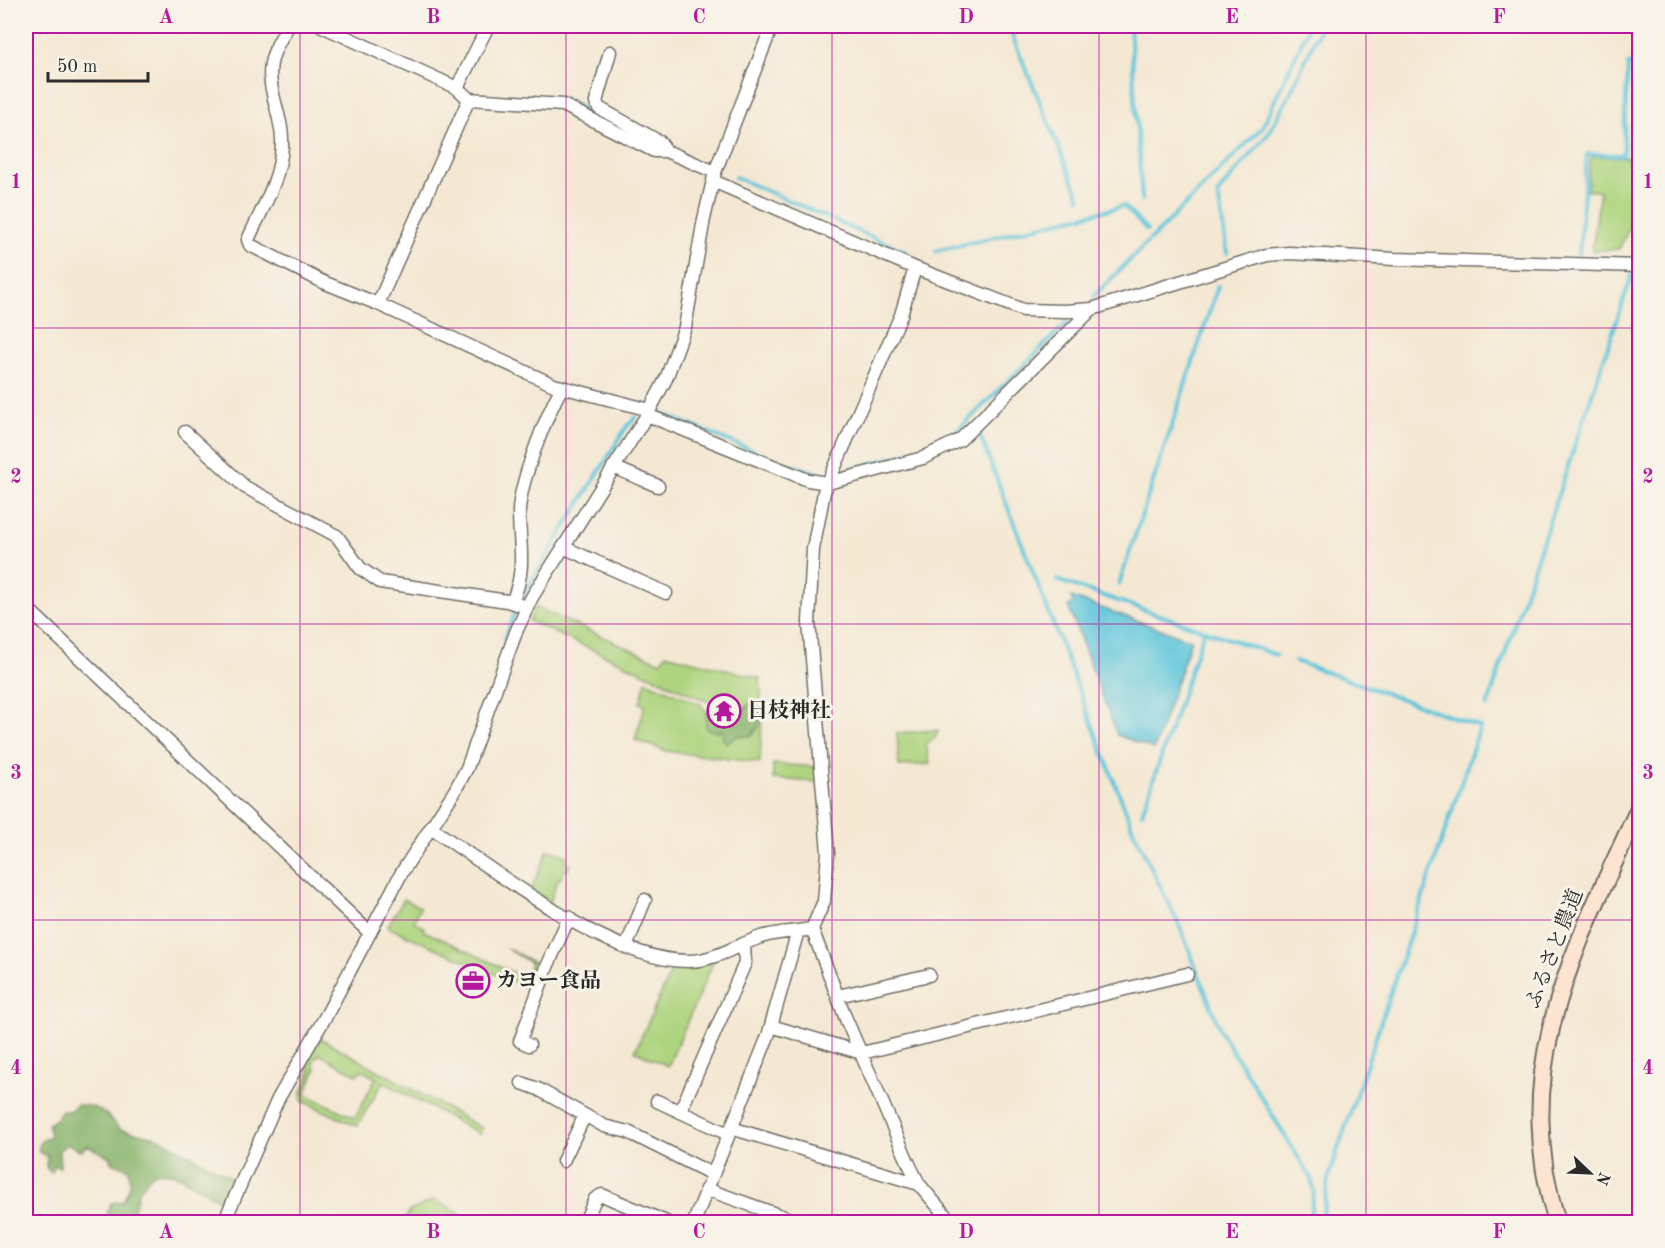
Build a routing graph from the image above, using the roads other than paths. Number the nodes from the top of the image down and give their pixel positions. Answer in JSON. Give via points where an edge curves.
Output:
{"nodes":[{"id":1,"x":288,"y":26,"type":"edge"},
{"id":2,"x":322,"y":26,"type":"edge"},
{"id":3,"x":488,"y":26,"type":"edge"},
{"id":4,"x":772,"y":26,"type":"edge"},
{"id":5,"x":610,"y":52,"type":"dead end"},
{"id":6,"x":458,"y":88,"type":"junction"},
{"id":7,"x":468,"y":99,"type":"junction"},
{"id":8,"x":666,"y":151,"type":"junction"},
{"id":9,"x":714,"y":177,"type":"junction"},
{"id":10,"x":1640,"y":266,"type":"edge"},
{"id":11,"x":915,"y":268,"type":"junction"},
{"id":12,"x":378,"y":304,"type":"junction"},
{"id":13,"x":1092,"y":309,"type":"junction"},
{"id":14,"x":562,"y":387,"type":"junction"},
{"id":15,"x":649,"y":412,"type":"junction"},
{"id":16,"x":185,"y":432,"type":"dead end"},
{"id":17,"x":613,"y":467,"type":"junction"},
{"id":18,"x":828,"y":483,"type":"junction"},
{"id":19,"x":658,"y":486,"type":"dead end"},
{"id":20,"x":563,"y":548,"type":"junction"},
{"id":21,"x":666,"y":593,"type":"dead end"},
{"id":22,"x":519,"y":604,"type":"junction"},
{"id":23,"x":26,"y":607,"type":"edge"},
{"id":24,"x":1640,"y":806,"type":"edge"},
{"id":25,"x":431,"y":828,"type":"junction"},
{"id":26,"x":645,"y":900,"type":"dead end"},
{"id":27,"x":569,"y":917,"type":"junction"},
{"id":28,"x":812,"y":929,"type":"junction"},
{"id":29,"x":798,"y":931,"type":"junction"},
{"id":30,"x":370,"y":933,"type":"junction"},
{"id":31,"x":744,"y":945,"type":"junction"},
{"id":32,"x":626,"y":946,"type":"junction"},
{"id":33,"x":1187,"y":974,"type":"dead end"},
{"id":34,"x":929,"y":975,"type":"dead end"},
{"id":35,"x":838,"y":996,"type":"junction"},
{"id":36,"x":771,"y":1026,"type":"junction"},
{"id":37,"x":530,"y":1045,"type":"dead end"},
{"id":38,"x":862,"y":1053,"type":"junction"},
{"id":39,"x":522,"y":1083,"type":"dead end"},
{"id":40,"x":657,"y":1101,"type":"dead end"},
{"id":41,"x":680,"y":1112,"type":"junction"},
{"id":42,"x":585,"y":1115,"type":"junction"},
{"id":43,"x":729,"y":1131,"type":"junction"},
{"id":44,"x":563,"y":1161,"type":"dead end"},
{"id":45,"x":712,"y":1174,"type":"junction"},
{"id":46,"x":919,"y":1184,"type":"junction"},
{"id":47,"x":706,"y":1189,"type":"junction"},
{"id":48,"x":224,"y":1222,"type":"edge"},
{"id":49,"x":585,"y":1222,"type":"edge"},
{"id":50,"x":666,"y":1222,"type":"edge"},
{"id":51,"x":694,"y":1222,"type":"edge"},
{"id":52,"x":798,"y":1222,"type":"edge"},
{"id":53,"x":951,"y":1222,"type":"edge"},
{"id":54,"x":1557,"y":1222,"type":"edge"}],
"edges":[{"from":1,"to":12,"type":"street","via":[[271,60],[282,122],[280,164],[250,245],[323,282]]},
{"from":2,"to":6,"type":"street"},
{"from":3,"to":6,"type":"street"},
{"from":4,"to":9,"type":"street"},
{"from":5,"to":8,"type":"street","via":[[596,102],[598,108],[660,142]]},
{"from":6,"to":7,"type":"street"},
{"from":7,"to":8,"type":"street","via":[[563,105],[654,151]]},
{"from":7,"to":12,"type":"street"},
{"from":8,"to":9,"type":"street"},
{"from":9,"to":11,"type":"street"},
{"from":9,"to":15,"type":"street","via":[[682,336]]},
{"from":10,"to":13,"type":"street","via":[[1288,253],[1267,255]]},
{"from":11,"to":13,"type":"street","via":[[1023,310]]},
{"from":11,"to":18,"type":"street","via":[[901,315]]},
{"from":12,"to":14,"type":"street"},
{"from":13,"to":18,"type":"street","via":[[960,440],[923,458]]},
{"from":14,"to":15,"type":"street"},
{"from":14,"to":22,"type":"street","via":[[546,418],[521,498]]},
{"from":15,"to":17,"type":"street"},
{"from":15,"to":18,"type":"street","via":[[808,480]]},
{"from":16,"to":22,"type":"street","via":[[245,487],[338,536],[360,568],[380,582]]},
{"from":17,"to":19,"type":"street"},
{"from":17,"to":20,"type":"street"},
{"from":18,"to":28,"type":"street","via":[[818,515],[810,577],[809,622],[828,853],[824,901]]},
{"from":20,"to":21,"type":"street"},
{"from":20,"to":22,"type":"street"},
{"from":22,"to":25,"type":"street","via":[[475,750]]},
{"from":23,"to":30,"type":"street"},
{"from":24,"to":54,"type":"street","name":"ふるさと農道","via":[[1569,966],[1551,1019],[1543,1068],[1542,1127]]},
{"from":25,"to":27,"type":"street"},
{"from":25,"to":30,"type":"street"},
{"from":26,"to":32,"type":"street"},
{"from":27,"to":32,"type":"street"},
{"from":27,"to":37,"type":"street","via":[[520,1041]]},
{"from":28,"to":29,"type":"street"},
{"from":28,"to":35,"type":"street"},
{"from":29,"to":31,"type":"street","via":[[759,937]]},
{"from":29,"to":36,"type":"street"},
{"from":30,"to":48,"type":"street","via":[[278,1099]]},
{"from":31,"to":32,"type":"street","via":[[691,961]]},
{"from":31,"to":41,"type":"street","via":[[745,963]]},
{"from":33,"to":38,"type":"street"},
{"from":34,"to":35,"type":"street"},
{"from":35,"to":38,"type":"street"},
{"from":36,"to":38,"type":"street"},
{"from":36,"to":43,"type":"street"},
{"from":38,"to":46,"type":"street"},
{"from":39,"to":42,"type":"street"},
{"from":40,"to":41,"type":"street"},
{"from":41,"to":43,"type":"street"},
{"from":42,"to":44,"type":"street"},
{"from":42,"to":45,"type":"street"},
{"from":43,"to":45,"type":"street"},
{"from":43,"to":46,"type":"street"},
{"from":45,"to":47,"type":"street"},
{"from":46,"to":53,"type":"street"},
{"from":47,"to":51,"type":"street"},
{"from":47,"to":52,"type":"street"},
{"from":49,"to":50,"type":"street","via":[[595,1199],[602,1195]]}]}
